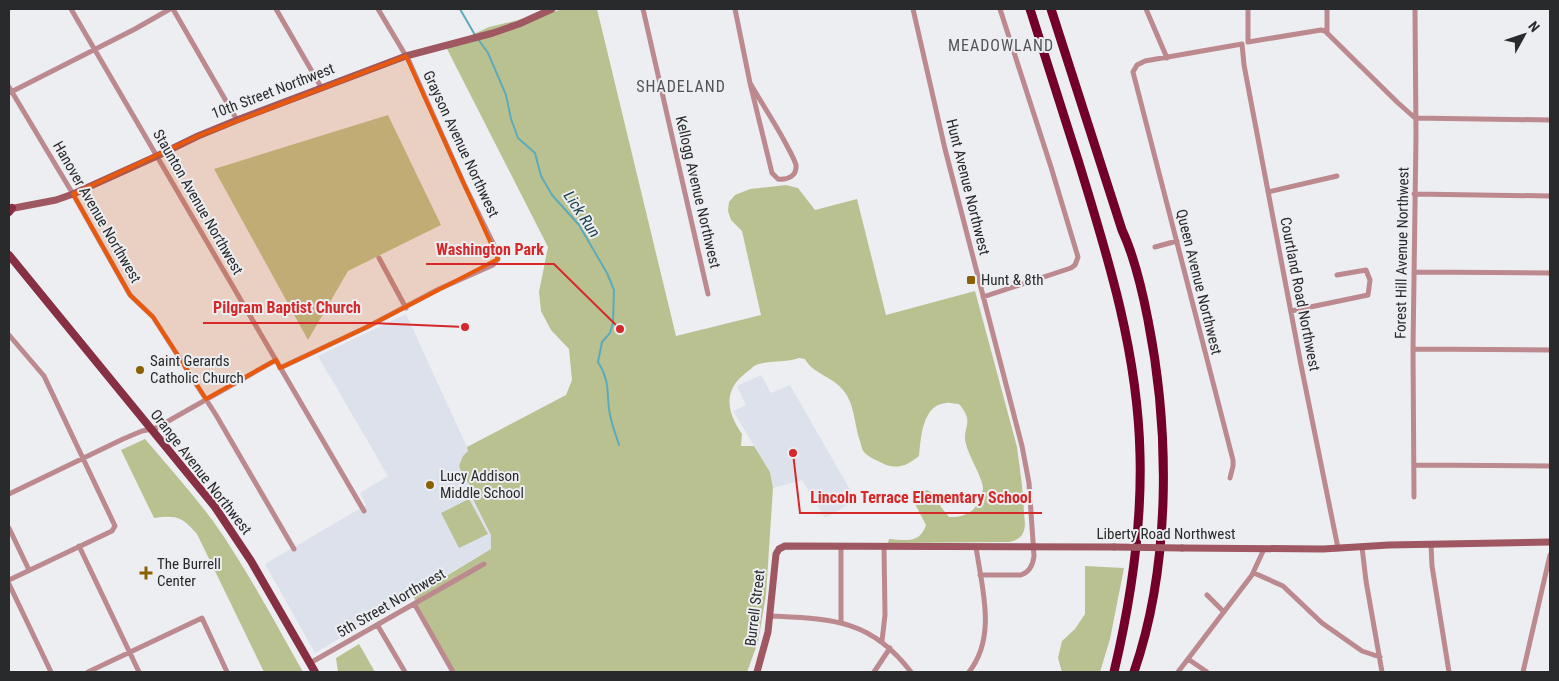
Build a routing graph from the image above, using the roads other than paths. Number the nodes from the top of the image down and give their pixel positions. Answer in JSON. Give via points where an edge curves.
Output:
{"nodes":[{"id":1,"x":71,"y":9,"type":"edge"},
{"id":2,"x":172,"y":9,"type":"edge"},
{"id":3,"x":276,"y":9,"type":"edge"},
{"id":4,"x":378,"y":9,"type":"edge"},
{"id":5,"x":552,"y":9,"type":"edge"},
{"id":6,"x":643,"y":9,"type":"edge"},
{"id":7,"x":735,"y":9,"type":"edge"},
{"id":8,"x":913,"y":9,"type":"edge"},
{"id":9,"x":1000,"y":9,"type":"edge"},
{"id":10,"x":1030,"y":9,"type":"edge"},
{"id":11,"x":1051,"y":9,"type":"edge"},
{"id":12,"x":1146,"y":9,"type":"edge"},
{"id":13,"x":1248,"y":9,"type":"edge"},
{"id":14,"x":1327,"y":9,"type":"edge"},
{"id":15,"x":1415,"y":9,"type":"edge"},
{"id":16,"x":1327,"y":32,"type":"junction"},
{"id":17,"x":1242,"y":44,"type":"joint"},
{"id":18,"x":95,"y":50,"type":"junction"},
{"id":19,"x":406,"y":56,"type":"junction"},
{"id":20,"x":1167,"y":58,"type":"junction"},
{"id":21,"x":750,"y":83,"type":"junction"},
{"id":22,"x":321,"y":88,"type":"junction"},
{"id":23,"x":10,"y":91,"type":"edge"},
{"id":24,"x":1415,"y":118,"type":"junction"},
{"id":25,"x":237,"y":120,"type":"junction"},
{"id":26,"x":1550,"y":120,"type":"edge"},
{"id":27,"x":157,"y":156,"type":"junction"},
{"id":28,"x":1338,"y":176,"type":"dead end"},
{"id":29,"x":1268,"y":192,"type":"junction"},
{"id":30,"x":74,"y":194,"type":"junction"},
{"id":31,"x":1414,"y":194,"type":"junction"},
{"id":32,"x":1550,"y":196,"type":"edge"},
{"id":33,"x":10,"y":210,"type":"edge"},
{"id":34,"x":1177,"y":241,"type":"junction"},
{"id":35,"x":1155,"y":247,"type":"dead end"},
{"id":36,"x":9,"y":255,"type":"edge"},
{"id":37,"x":379,"y":258,"type":"dead end"},
{"id":38,"x":1414,"y":272,"type":"junction"},
{"id":39,"x":1550,"y":273,"type":"edge"},
{"id":40,"x":1336,"y":275,"type":"dead end"},
{"id":41,"x":708,"y":294,"type":"dead end"},
{"id":42,"x":983,"y":297,"type":"junction"},
{"id":43,"x":406,"y":308,"type":"junction"},
{"id":44,"x":1291,"y":311,"type":"junction"},
{"id":45,"x":9,"y":335,"type":"edge"},
{"id":46,"x":1413,"y":349,"type":"junction"},
{"id":47,"x":1550,"y":350,"type":"edge"},
{"id":48,"x":276,"y":360,"type":"junction"},
{"id":49,"x":280,"y":368,"type":"junction"},
{"id":50,"x":206,"y":399,"type":"junction"},
{"id":51,"x":152,"y":429,"type":"junction"},
{"id":52,"x":83,"y":459,"type":"junction"},
{"id":53,"x":1414,"y":465,"type":"junction"},
{"id":54,"x":1550,"y":466,"type":"edge"},
{"id":55,"x":1230,"y":478,"type":"dead end"},
{"id":56,"x":9,"y":494,"type":"edge"},
{"id":57,"x":1414,"y":497,"type":"dead end"},
{"id":58,"x":364,"y":511,"type":"dead end"},
{"id":59,"x":9,"y":528,"type":"edge"},
{"id":60,"x":1550,"y":542,"type":"edge"},
{"id":61,"x":1431,"y":544,"type":"junction"},
{"id":62,"x":79,"y":546,"type":"junction"},
{"id":63,"x":841,"y":547,"type":"junction"},
{"id":64,"x":884,"y":547,"type":"junction"},
{"id":65,"x":976,"y":547,"type":"junction"},
{"id":66,"x":1033,"y":547,"type":"junction"},
{"id":67,"x":1362,"y":547,"type":"junction"},
{"id":68,"x":781,"y":548,"type":"joint"},
{"id":69,"x":1338,"y":548,"type":"junction"},
{"id":70,"x":1264,"y":549,"type":"junction"},
{"id":71,"x":294,"y":550,"type":"dead end"},
{"id":72,"x":1550,"y":555,"type":"edge"},
{"id":73,"x":484,"y":564,"type":"dead end"},
{"id":74,"x":29,"y":570,"type":"junction"},
{"id":75,"x":1254,"y":573,"type":"junction"},
{"id":76,"x":980,"y":575,"type":"junction"},
{"id":77,"x":9,"y":580,"type":"edge"},
{"id":78,"x":9,"y":584,"type":"edge"},
{"id":79,"x":1207,"y":595,"type":"dead end"},
{"id":80,"x":415,"y":605,"type":"junction"},
{"id":81,"x":1224,"y":612,"type":"junction"},
{"id":82,"x":771,"y":616,"type":"junction"},
{"id":83,"x":840,"y":622,"type":"junction"},
{"id":84,"x":378,"y":626,"type":"junction"},
{"id":85,"x":882,"y":642,"type":"junction"},
{"id":86,"x":890,"y":648,"type":"junction"},
{"id":87,"x":129,"y":652,"type":"junction"},
{"id":88,"x":1380,"y":656,"type":"junction"},
{"id":89,"x":1188,"y":659,"type":"junction"},
{"id":90,"x":310,"y":663,"type":"junction"},
{"id":91,"x":972,"y":671,"type":"edge"},
{"id":92,"x":51,"y":672,"type":"edge"},
{"id":93,"x":88,"y":672,"type":"edge"},
{"id":94,"x":139,"y":672,"type":"edge"},
{"id":95,"x":227,"y":672,"type":"edge"},
{"id":96,"x":315,"y":672,"type":"edge"},
{"id":97,"x":405,"y":672,"type":"edge"},
{"id":98,"x":453,"y":672,"type":"edge"},
{"id":99,"x":757,"y":672,"type":"edge"},
{"id":100,"x":874,"y":672,"type":"edge"},
{"id":101,"x":911,"y":672,"type":"edge"},
{"id":102,"x":1114,"y":672,"type":"edge"},
{"id":103,"x":1134,"y":672,"type":"edge"},
{"id":104,"x":1178,"y":672,"type":"edge"},
{"id":105,"x":1207,"y":672,"type":"edge"},
{"id":106,"x":1382,"y":672,"type":"edge"},
{"id":107,"x":1449,"y":672,"type":"edge"},
{"id":108,"x":1523,"y":672,"type":"edge"}],
"edges":[{"from":1,"to":18,"type":"street","name":"Staunton Avenue Northwest"},
{"from":2,"to":18,"type":"street"},
{"from":2,"to":25,"type":"street"},
{"from":3,"to":22,"type":"street"},
{"from":4,"to":19,"type":"street","name":"Grayson Avenue Northwest"},
{"from":5,"to":19,"type":"street","name":"10th Street Northwest","via":[[493,33]]},
{"from":6,"to":41,"type":"street","name":"Kellogg Avenue Northwest"},
{"from":7,"to":21,"type":"street"},
{"from":8,"to":42,"type":"street","name":"Hunt Avenue Northwest"},
{"from":9,"to":42,"type":"street","via":[[1078,257],[1071,268]]},
{"from":10,"to":102,"type":"highway","via":[[1108,259],[1132,367],[1140,455],[1139,522],[1132,586]]},
{"from":11,"to":103,"type":"highway","via":[[1136,267],[1159,386],[1163,450],[1160,538],[1151,606]]},
{"from":12,"to":20,"type":"street"},
{"from":13,"to":16,"type":"street","via":[[1248,42],[1321,30]]},
{"from":14,"to":16,"type":"street"},
{"from":15,"to":24,"type":"street","name":"Forest Hill Avenue Northwest"},
{"from":16,"to":24,"type":"street"},
{"from":17,"to":20,"type":"street","name":"Queen Avenue Northwest"},
{"from":17,"to":29,"type":"street","name":"Courtland Road Northwest"},
{"from":18,"to":23,"type":"street"},
{"from":18,"to":27,"type":"street","name":"Staunton Avenue Northwest"},
{"from":19,"to":22,"type":"street","name":"10th Street Northwest"},
{"from":19,"to":43,"type":"street","name":"Grayson Avenue Northwest","via":[[498,254],[495,264]]},
{"from":20,"to":34,"type":"street","name":"Queen Avenue Northwest","via":[[1145,61],[1133,72]]},
{"from":21,"to":21,"type":"street","via":[[772,173],[778,179],[788,179],[794,174],[795,162]]},
{"from":22,"to":25,"type":"street","name":"10th Street Northwest"},
{"from":23,"to":30,"type":"street","name":"Hanover Avenue Northwest"},
{"from":24,"to":26,"type":"street"},
{"from":24,"to":31,"type":"street","name":"Forest Hill Avenue Northwest"},
{"from":25,"to":27,"type":"street","name":"10th Street Northwest"},
{"from":27,"to":30,"type":"street","name":"10th Street Northwest"},
{"from":27,"to":48,"type":"street","name":"Staunton Avenue Northwest"},
{"from":28,"to":29,"type":"street"},
{"from":29,"to":44,"type":"street","name":"Courtland Road Northwest"},
{"from":30,"to":33,"type":"street","name":"10th Street Northwest"},
{"from":30,"to":50,"type":"street","name":"Hanover Avenue Northwest","via":[[130,295],[153,317]]},
{"from":31,"to":32,"type":"street"},
{"from":31,"to":38,"type":"street","name":"Forest Hill Avenue Northwest"},
{"from":34,"to":35,"type":"street"},
{"from":34,"to":55,"type":"street","name":"Queen Avenue Northwest","via":[[1233,460]]},
{"from":36,"to":51,"type":"main road","name":"Orange Avenue Northwest"},
{"from":37,"to":43,"type":"street"},
{"from":38,"to":39,"type":"street"},
{"from":38,"to":46,"type":"street","name":"Forest Hill Avenue Northwest"},
{"from":40,"to":44,"type":"street","via":[[1366,270],[1370,280],[1368,295]]},
{"from":42,"to":66,"type":"street","name":"Hunt Avenue Northwest","via":[[1029,483]]},
{"from":43,"to":49,"type":"street","name":"Grayson Avenue Northwest"},
{"from":44,"to":69,"type":"street","name":"Courtland Road Northwest"},
{"from":45,"to":52,"type":"street","via":[[44,376]]},
{"from":46,"to":47,"type":"street"},
{"from":46,"to":53,"type":"street","name":"Forest Hill Avenue Northwest"},
{"from":48,"to":49,"type":"street","name":"Staunton Avenue Northwest"},
{"from":48,"to":50,"type":"street"},
{"from":49,"to":58,"type":"street","name":"Staunton Avenue Northwest"},
{"from":50,"to":51,"type":"street"},
{"from":50,"to":71,"type":"street","name":"Hanover Avenue Northwest"},
{"from":51,"to":52,"type":"street"},
{"from":51,"to":90,"type":"main road","name":"Orange Avenue Northwest","via":[[230,528]]},
{"from":52,"to":56,"type":"street"},
{"from":52,"to":62,"type":"street","via":[[114,528]]},
{"from":53,"to":54,"type":"street"},
{"from":53,"to":57,"type":"street","name":"Forest Hill Avenue Northwest"},
{"from":59,"to":74,"type":"street"},
{"from":60,"to":61,"type":"street","name":"Liberty Road Northwest"},
{"from":61,"to":67,"type":"street","name":"Liberty Road Northwest"},
{"from":61,"to":107,"type":"street"},
{"from":62,"to":74,"type":"street"},
{"from":62,"to":87,"type":"street"},
{"from":63,"to":64,"type":"street","name":"Liberty Road Northwest"},
{"from":63,"to":68,"type":"street","name":"Liberty Road Northwest"},
{"from":63,"to":83,"type":"street"},
{"from":64,"to":65,"type":"street","name":"Liberty Road Northwest"},
{"from":64,"to":85,"type":"street"},
{"from":65,"to":66,"type":"street","name":"Liberty Road Northwest"},
{"from":65,"to":76,"type":"street"},
{"from":66,"to":70,"type":"street","name":"Liberty Road Northwest","bridge":true},
{"from":66,"to":76,"type":"street","name":"Hunt Avenue Northwest","via":[[1033,562],[1026,574]]},
{"from":67,"to":69,"type":"street","name":"Liberty Road Northwest"},
{"from":67,"to":88,"type":"street"},
{"from":68,"to":82,"type":"street","name":"Burrell Street","via":[[774,562]]},
{"from":69,"to":70,"type":"street","name":"Liberty Road Northwest"},
{"from":70,"to":75,"type":"street"},
{"from":72,"to":108,"type":"street"},
{"from":73,"to":80,"type":"street","name":"5th Street Northwest"},
{"from":74,"to":77,"type":"street"},
{"from":75,"to":81,"type":"street"},
{"from":75,"to":88,"type":"street","via":[[1283,586],[1322,623],[1362,651]]},
{"from":76,"to":91,"type":"street","via":[[986,633]]},
{"from":78,"to":92,"type":"street"},
{"from":79,"to":81,"type":"street"},
{"from":80,"to":84,"type":"street","name":"5th Street Northwest"},
{"from":80,"to":98,"type":"street"},
{"from":81,"to":89,"type":"street"},
{"from":82,"to":83,"type":"street"},
{"from":82,"to":99,"type":"street","name":"Burrell Street"},
{"from":83,"to":85,"type":"street"},
{"from":84,"to":90,"type":"street","name":"5th Street Northwest"},
{"from":84,"to":97,"type":"street"},
{"from":85,"to":86,"type":"street"},
{"from":86,"to":100,"type":"street"},
{"from":86,"to":101,"type":"street"},
{"from":87,"to":93,"type":"street"},
{"from":87,"to":94,"type":"street"},
{"from":87,"to":95,"type":"street","via":[[202,618]]},
{"from":88,"to":106,"type":"street"},
{"from":89,"to":104,"type":"street"},
{"from":89,"to":105,"type":"street"},
{"from":90,"to":96,"type":"main road","name":"Orange Avenue Northwest"}]}
